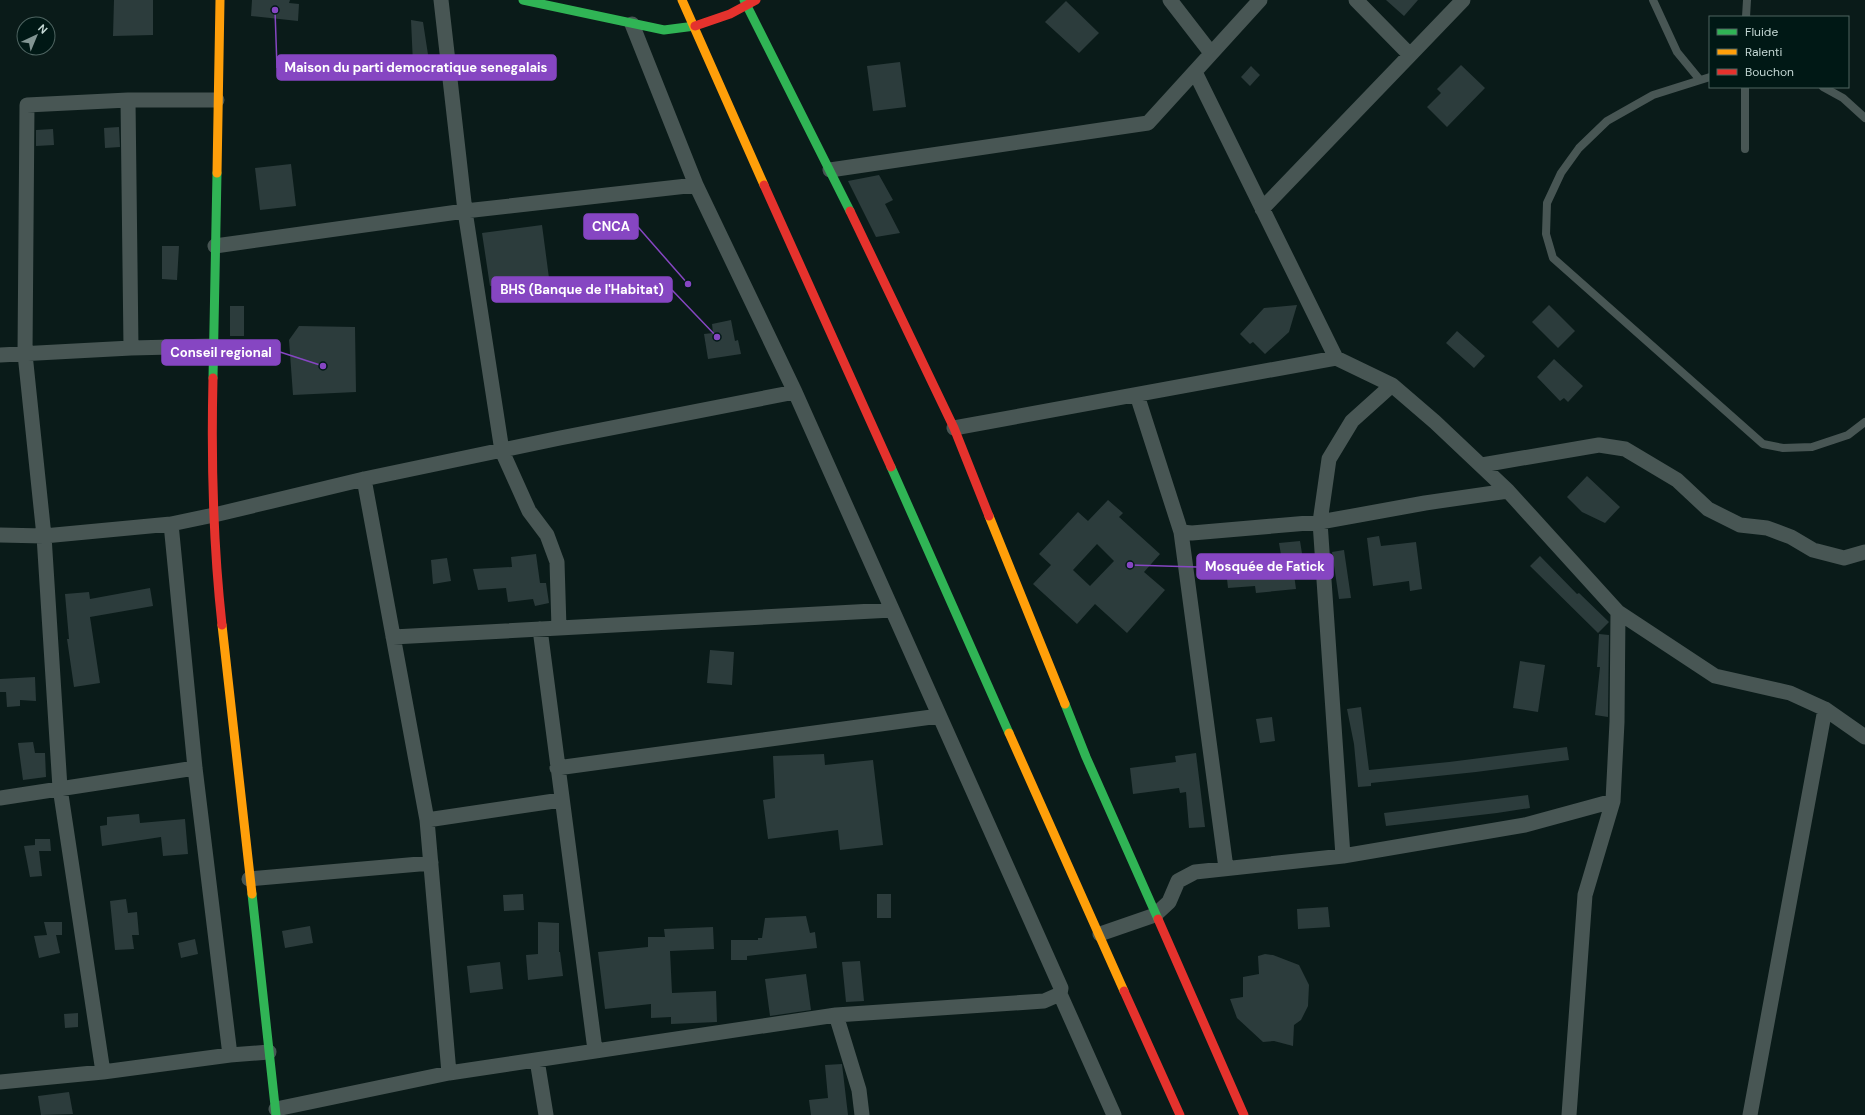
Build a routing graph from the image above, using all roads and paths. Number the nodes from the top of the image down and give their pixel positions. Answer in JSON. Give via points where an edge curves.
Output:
{"nodes":[{"id":1,"x":220,"y":0,"type":"edge"},
{"id":2,"x":441,"y":0,"type":"edge"},
{"id":3,"x":523,"y":0,"type":"edge"},
{"id":4,"x":682,"y":0,"type":"edge"},
{"id":5,"x":756,"y":0,"type":"edge"},
{"id":6,"x":1170,"y":0,"type":"edge"},
{"id":7,"x":1260,"y":0,"type":"edge"},
{"id":8,"x":1356,"y":0,"type":"edge"},
{"id":9,"x":1463,"y":0,"type":"edge"},
{"id":10,"x":1653,"y":0,"type":"edge"},
{"id":11,"x":1746,"y":0,"type":"edge"},
{"id":12,"x":745,"y":3,"type":"edge"},
{"id":13,"x":1746,"y":16,"type":"edge"},
{"id":14,"x":632,"y":24,"type":"junction"},
{"id":15,"x":694,"y":27,"type":"junction"},
{"id":16,"x":1211,"y":53,"type":"junction"},
{"id":17,"x":1410,"y":55,"type":"junction"},
{"id":18,"x":1195,"y":72,"type":"junction"},
{"id":19,"x":1709,"y":77,"type":"edge"},
{"id":20,"x":1700,"y":80,"type":"junction"},
{"id":21,"x":1746,"y":88,"type":"edge"},
{"id":22,"x":1824,"y":88,"type":"edge"},
{"id":23,"x":128,"y":100,"type":"junction"},
{"id":24,"x":217,"y":100,"type":"junction"},
{"id":25,"x":1865,"y":118,"type":"edge"},
{"id":26,"x":1745,"y":149,"type":"dead end"},
{"id":27,"x":830,"y":170,"type":"junction"},
{"id":28,"x":696,"y":185,"type":"junction"},
{"id":29,"x":1262,"y":208,"type":"junction"},
{"id":30,"x":465,"y":211,"type":"junction"},
{"id":31,"x":215,"y":246,"type":"junction"},
{"id":32,"x":214,"y":346,"type":"junction"},
{"id":33,"x":132,"y":348,"type":"junction"},
{"id":34,"x":25,"y":354,"type":"junction"},
{"id":35,"x":0,"y":355,"type":"edge"},
{"id":36,"x":1336,"y":358,"type":"junction"},
{"id":37,"x":1392,"y":384,"type":"junction"},
{"id":38,"x":795,"y":392,"type":"junction"},
{"id":39,"x":1137,"y":395,"type":"junction"},
{"id":40,"x":1865,"y":422,"type":"edge"},
{"id":41,"x":954,"y":428,"type":"junction"},
{"id":42,"x":502,"y":451,"type":"junction"},
{"id":43,"x":1482,"y":465,"type":"junction"},
{"id":44,"x":364,"y":479,"type":"junction"},
{"id":45,"x":1508,"y":491,"type":"junction"},
{"id":46,"x":214,"y":515,"type":"junction"},
{"id":47,"x":1320,"y":522,"type":"junction"},
{"id":48,"x":171,"y":524,"type":"junction"},
{"id":49,"x":1181,"y":532,"type":"junction"},
{"id":50,"x":0,"y":535,"type":"edge"},
{"id":51,"x":44,"y":536,"type":"junction"},
{"id":52,"x":1865,"y":552,"type":"edge"},
{"id":53,"x":892,"y":610,"type":"junction"},
{"id":54,"x":1618,"y":612,"type":"junction"},
{"id":55,"x":560,"y":628,"type":"junction"},
{"id":56,"x":540,"y":629,"type":"junction"},
{"id":57,"x":393,"y":636,"type":"junction"},
{"id":58,"x":1825,"y":709,"type":"junction"},
{"id":59,"x":940,"y":716,"type":"junction"},
{"id":60,"x":1865,"y":737,"type":"edge"},
{"id":61,"x":195,"y":768,"type":"junction"},
{"id":62,"x":557,"y":768,"type":"junction"},
{"id":63,"x":60,"y":788,"type":"junction"},
{"id":64,"x":0,"y":798,"type":"edge"},
{"id":65,"x":561,"y":800,"type":"junction"},
{"id":66,"x":1613,"y":801,"type":"junction"},
{"id":67,"x":427,"y":820,"type":"junction"},
{"id":68,"x":1343,"y":856,"type":"junction"},
{"id":69,"x":431,"y":863,"type":"junction"},
{"id":70,"x":1226,"y":868,"type":"junction"},
{"id":71,"x":249,"y":879,"type":"junction"},
{"id":72,"x":1154,"y":915,"type":"junction"},
{"id":73,"x":1100,"y":934,"type":"junction"},
{"id":74,"x":1060,"y":994,"type":"junction"},
{"id":75,"x":836,"y":1015,"type":"junction"},
{"id":76,"x":595,"y":1050,"type":"junction"},
{"id":77,"x":269,"y":1052,"type":"junction"},
{"id":78,"x":230,"y":1055,"type":"junction"},
{"id":79,"x":537,"y":1060,"type":"junction"},
{"id":80,"x":103,"y":1072,"type":"junction"},
{"id":81,"x":449,"y":1073,"type":"junction"},
{"id":82,"x":0,"y":1082,"type":"edge"},
{"id":83,"x":276,"y":1112,"type":"edge"},
{"id":84,"x":546,"y":1115,"type":"edge"},
{"id":85,"x":862,"y":1115,"type":"edge"},
{"id":86,"x":1114,"y":1115,"type":"edge"},
{"id":87,"x":1180,"y":1115,"type":"edge"},
{"id":88,"x":1244,"y":1115,"type":"edge"},
{"id":89,"x":1569,"y":1115,"type":"edge"},
{"id":90,"x":1750,"y":1115,"type":"edge"}],
"edges":[{"from":1,"to":24,"type":"street"},
{"from":2,"to":30,"type":"street"},
{"from":3,"to":14,"type":"street"},
{"from":4,"to":15,"type":"street"},
{"from":5,"to":12,"type":"street"},
{"from":6,"to":16,"type":"street"},
{"from":7,"to":16,"type":"street"},
{"from":8,"to":17,"type":"street"},
{"from":9,"to":17,"type":"street"},
{"from":10,"to":20,"type":"lane","via":[[1677,52]]},
{"from":11,"to":13,"type":"lane"},
{"from":12,"to":15,"type":"street"},
{"from":12,"to":27,"type":"street"},
{"from":14,"to":15,"type":"street","via":[[664,30]]},
{"from":14,"to":28,"type":"street"},
{"from":15,"to":73,"type":"street"},
{"from":16,"to":18,"type":"street"},
{"from":17,"to":29,"type":"street"},
{"from":18,"to":27,"type":"street","via":[[1148,124]]},
{"from":18,"to":29,"type":"street"},
{"from":19,"to":20,"type":"lane"},
{"from":20,"to":40,"type":"lane","via":[[1653,95],[1607,121],[1579,148],[1561,173],[1547,202],[1546,234],[1553,258],[1763,444],[1783,448],[1812,446],[1848,435]]},
{"from":21,"to":26,"type":"lane"},
{"from":22,"to":25,"type":"lane","via":[[1843,98]]},
{"from":23,"to":24,"type":"street"},
{"from":23,"to":33,"type":"street"},
{"from":23,"to":34,"type":"street","via":[[28,105]]},
{"from":24,"to":31,"type":"street"},
{"from":27,"to":41,"type":"street"},
{"from":28,"to":30,"type":"street"},
{"from":28,"to":38,"type":"street"},
{"from":29,"to":36,"type":"street"},
{"from":30,"to":31,"type":"street"},
{"from":30,"to":42,"type":"street"},
{"from":31,"to":32,"type":"street"},
{"from":32,"to":33,"type":"street"},
{"from":32,"to":46,"type":"street"},
{"from":33,"to":34,"type":"street"},
{"from":34,"to":35,"type":"street"},
{"from":34,"to":51,"type":"street"},
{"from":36,"to":37,"type":"street"},
{"from":36,"to":39,"type":"street"},
{"from":37,"to":43,"type":"street"},
{"from":37,"to":47,"type":"street","via":[[1352,421],[1329,459]]},
{"from":38,"to":42,"type":"street","via":[[674,414]]},
{"from":38,"to":53,"type":"street"},
{"from":39,"to":41,"type":"street"},
{"from":39,"to":49,"type":"street"},
{"from":41,"to":72,"type":"street","via":[[1086,757]]},
{"from":42,"to":44,"type":"street"},
{"from":42,"to":55,"type":"street","via":[[529,511],[547,535],[557,562]]},
{"from":43,"to":45,"type":"street"},
{"from":43,"to":52,"type":"street","via":[[1599,445],[1625,449],[1677,480],[1708,509],[1740,525],[1767,528],[1791,537],[1813,550],[1844,558]]},
{"from":44,"to":46,"type":"street"},
{"from":44,"to":57,"type":"street"},
{"from":45,"to":47,"type":"street","via":[[1425,502]]},
{"from":45,"to":54,"type":"street"},
{"from":46,"to":48,"type":"street"},
{"from":46,"to":71,"type":"street","via":[[216,568]]},
{"from":47,"to":49,"type":"street"},
{"from":47,"to":68,"type":"street"},
{"from":48,"to":51,"type":"street"},
{"from":48,"to":61,"type":"street"},
{"from":49,"to":70,"type":"street"},
{"from":50,"to":51,"type":"street"},
{"from":51,"to":63,"type":"street"},
{"from":53,"to":55,"type":"street"},
{"from":53,"to":59,"type":"street"},
{"from":54,"to":58,"type":"street","via":[[1715,676],[1790,693]]},
{"from":54,"to":66,"type":"street"},
{"from":55,"to":56,"type":"street"},
{"from":56,"to":57,"type":"street"},
{"from":56,"to":62,"type":"street"},
{"from":57,"to":67,"type":"street"},
{"from":58,"to":60,"type":"street"},
{"from":58,"to":90,"type":"street"},
{"from":59,"to":62,"type":"street"},
{"from":59,"to":74,"type":"street","via":[[1061,988]]},
{"from":61,"to":63,"type":"street"},
{"from":61,"to":78,"type":"street"},
{"from":62,"to":65,"type":"street"},
{"from":63,"to":64,"type":"street"},
{"from":63,"to":80,"type":"street"},
{"from":65,"to":67,"type":"street"},
{"from":65,"to":76,"type":"street"},
{"from":66,"to":68,"type":"street","via":[[1526,825]]},
{"from":66,"to":89,"type":"street","via":[[1585,895]]},
{"from":67,"to":69,"type":"street"},
{"from":68,"to":70,"type":"street"},
{"from":69,"to":71,"type":"street"},
{"from":69,"to":81,"type":"street"},
{"from":70,"to":72,"type":"street","via":[[1195,872],[1178,881],[1169,902]]},
{"from":71,"to":77,"type":"street"},
{"from":72,"to":73,"type":"street"},
{"from":72,"to":88,"type":"street"},
{"from":73,"to":87,"type":"street"},
{"from":74,"to":75,"type":"street","via":[[1044,1001]]},
{"from":74,"to":86,"type":"street"},
{"from":75,"to":76,"type":"street"},
{"from":75,"to":85,"type":"street","via":[[859,1090]]},
{"from":76,"to":79,"type":"street"},
{"from":77,"to":78,"type":"street"},
{"from":77,"to":83,"type":"street"},
{"from":78,"to":80,"type":"street"},
{"from":79,"to":81,"type":"street"},
{"from":79,"to":84,"type":"street"},
{"from":80,"to":82,"type":"street"},
{"from":81,"to":83,"type":"street"}]}
